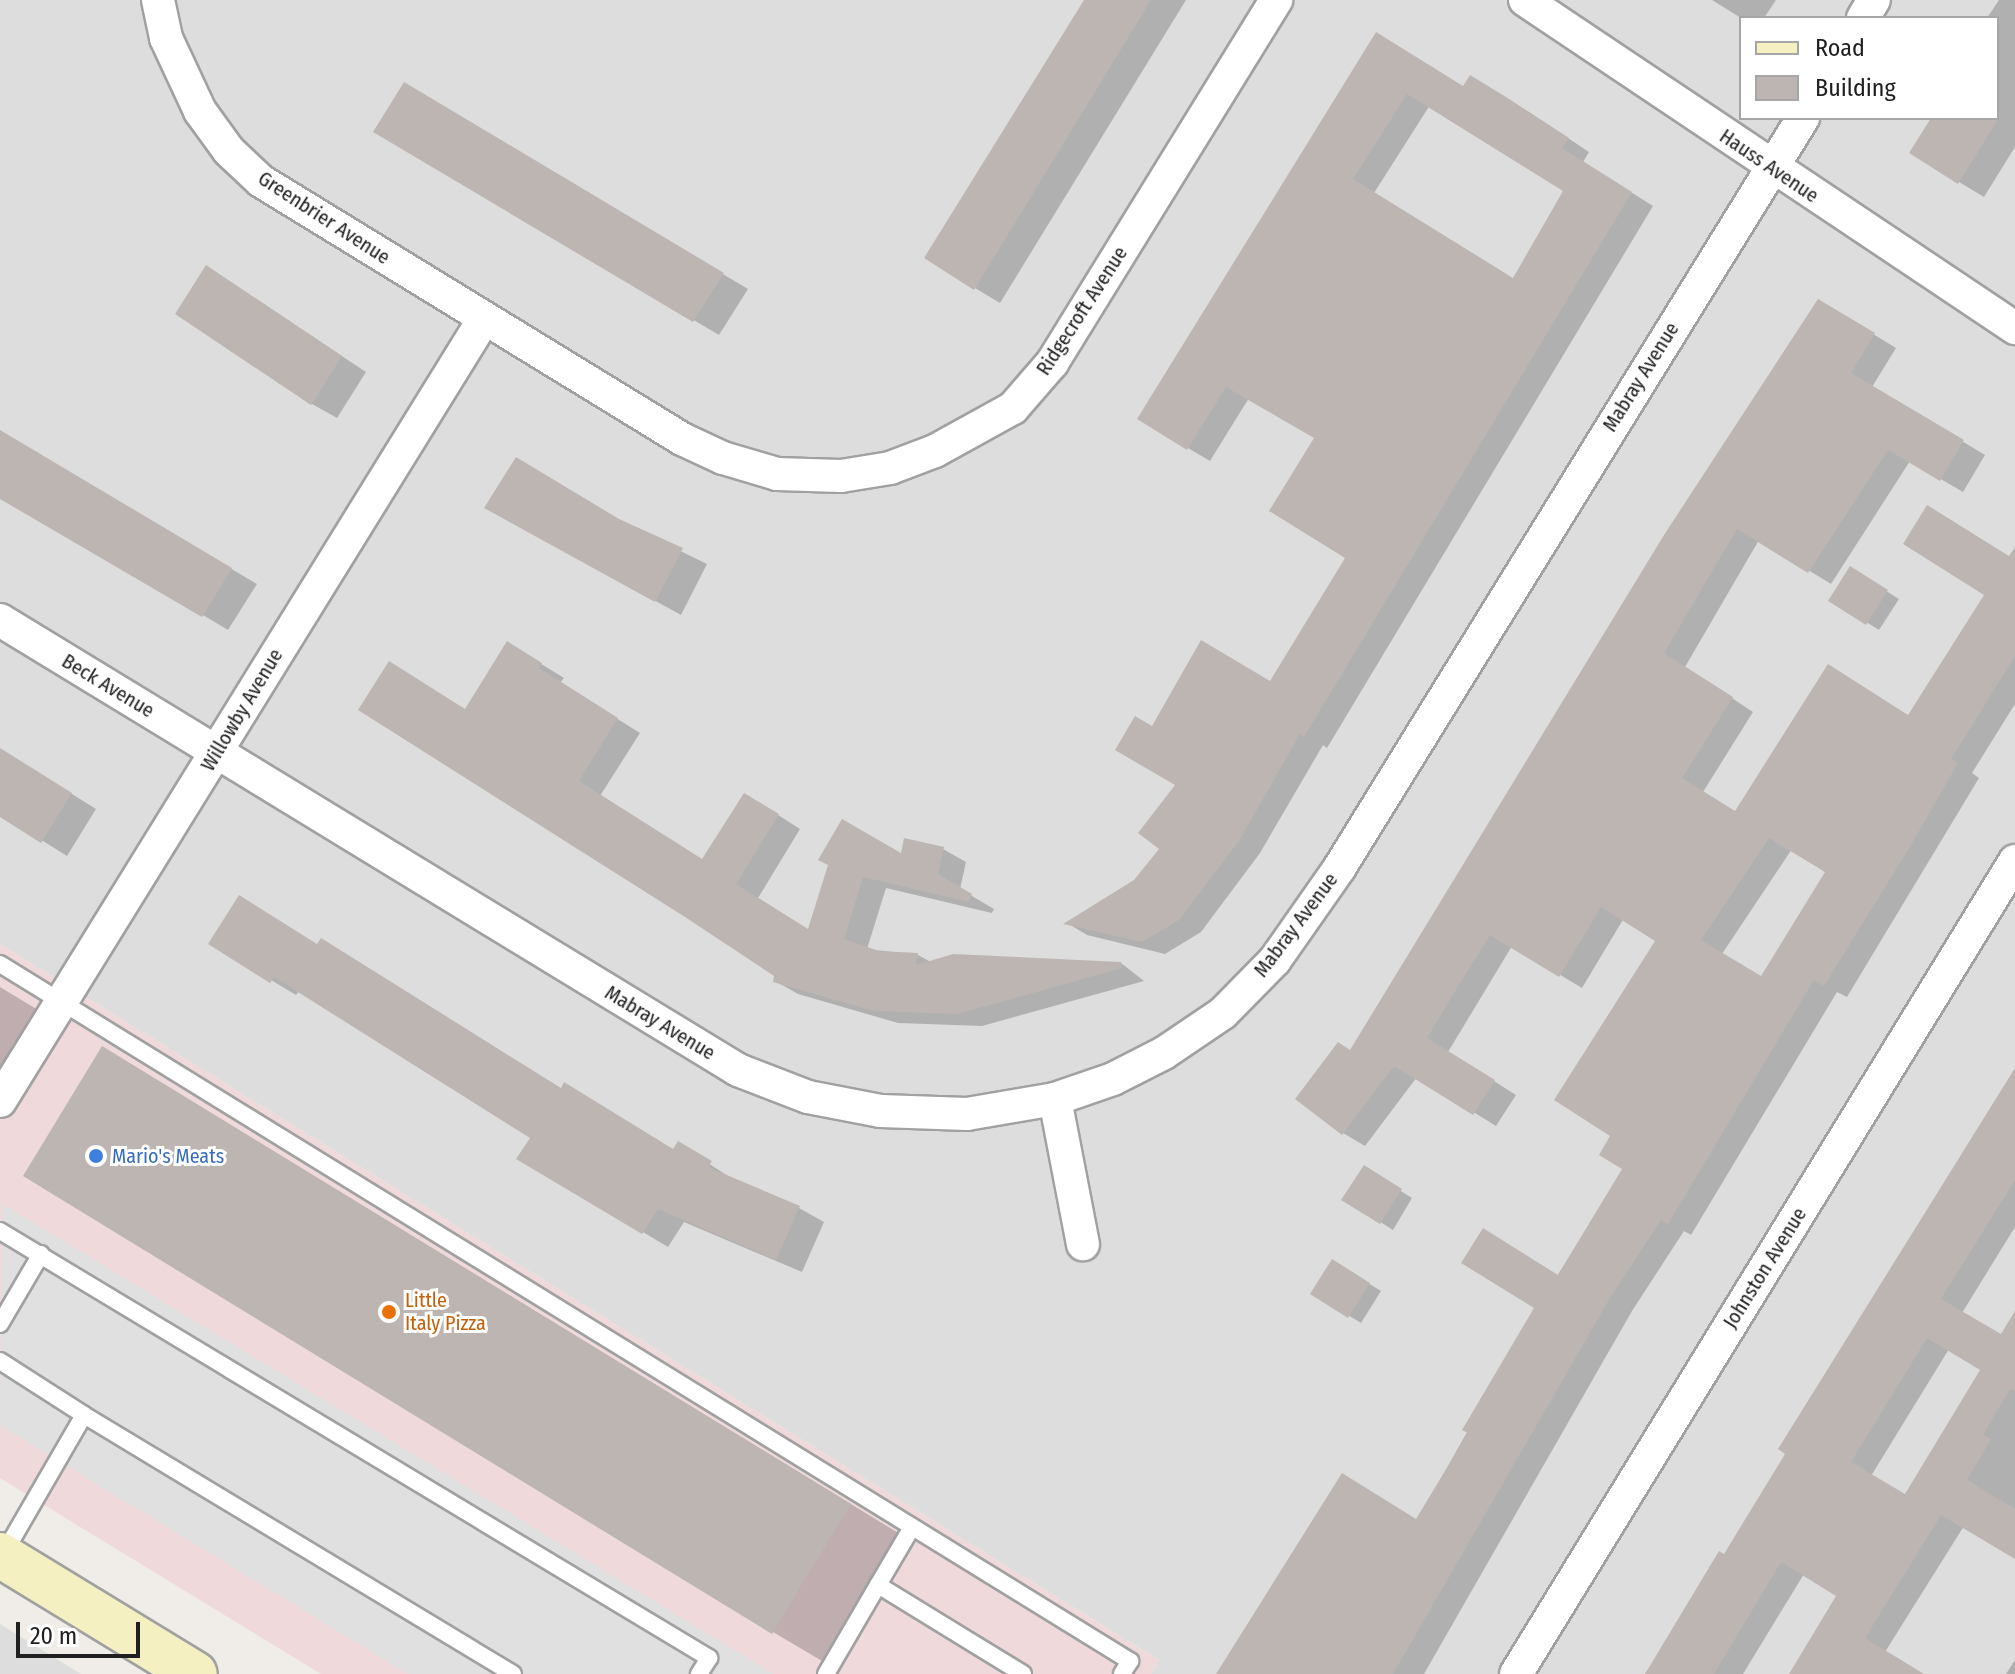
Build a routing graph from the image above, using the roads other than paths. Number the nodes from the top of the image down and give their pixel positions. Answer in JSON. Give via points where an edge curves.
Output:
{"nodes":[{"id":1,"x":158,"y":0,"type":"edge"},
{"id":2,"x":1276,"y":0,"type":"edge"},
{"id":3,"x":1525,"y":0,"type":"edge"},
{"id":4,"x":1802,"y":120,"type":"edge"},
{"id":5,"x":1772,"y":169,"type":"junction"},
{"id":6,"x":484,"y":319,"type":"junction"},
{"id":7,"x":2015,"y":328,"type":"edge"},
{"id":8,"x":0,"y":620,"type":"edge"},
{"id":9,"x":216,"y":751,"type":"junction"},
{"id":10,"x":2015,"y":861,"type":"edge"},
{"id":11,"x":0,"y":964,"type":"edge"},
{"id":12,"x":61,"y":1001,"type":"junction"},
{"id":13,"x":1055,"y":1099,"type":"junction"},
{"id":14,"x":0,"y":1101,"type":"edge"},
{"id":15,"x":0,"y":1231,"type":"edge"},
{"id":16,"x":1083,"y":1244,"type":"dead end"},
{"id":17,"x":41,"y":1254,"type":"junction"},
{"id":18,"x":0,"y":1324,"type":"edge"},
{"id":19,"x":0,"y":1361,"type":"edge"},
{"id":20,"x":84,"y":1415,"type":"junction"},
{"id":21,"x":912,"y":1527,"type":"junction"},
{"id":22,"x":1,"y":1556,"type":"edge"},
{"id":23,"x":878,"y":1585,"type":"junction"},
{"id":24,"x":182,"y":1671,"type":"edge"},
{"id":25,"x":513,"y":1674,"type":"edge"},
{"id":26,"x":699,"y":1674,"type":"edge"},
{"id":27,"x":826,"y":1674,"type":"edge"},
{"id":28,"x":1023,"y":1674,"type":"edge"},
{"id":29,"x":1122,"y":1674,"type":"edge"},
{"id":30,"x":1516,"y":1674,"type":"edge"}],
"edges":[{"from":1,"to":6,"type":"street","name":"Greenbrier Avenue","via":[[181,74],[229,151],[299,206]]},
{"from":2,"to":6,"type":"street","name":"Ridgecroft Avenue","via":[[1052,363],[1013,408],[935,451],[890,468],[841,476],[777,474],[723,458]]},
{"from":3,"to":5,"type":"street","name":"Hauss Avenue"},
{"from":4,"to":5,"type":"street","name":"Mabray Avenue"},
{"from":5,"to":7,"type":"street","name":"Hauss Avenue"},
{"from":5,"to":13,"type":"street","name":"Mabray Avenue","via":[[1340,867],[1275,960],[1223,1013],[1164,1053],[1113,1079]]},
{"from":6,"to":9,"type":"street","name":"Willowby Avenue"},
{"from":8,"to":9,"type":"street","name":"Beck Avenue"},
{"from":9,"to":12,"type":"street","name":"Willowby Avenue"},
{"from":9,"to":13,"type":"street","name":"Mabray Avenue","via":[[738,1070],[808,1097],[881,1111],[967,1114]]},
{"from":10,"to":30,"type":"street","name":"Johnston Avenue"},
{"from":11,"to":12,"type":"lane"},
{"from":12,"to":14,"type":"street","name":"Willowby Avenue"},
{"from":12,"to":21,"type":"lane"},
{"from":13,"to":16,"type":"street"},
{"from":15,"to":17,"type":"lane"},
{"from":17,"to":18,"type":"lane"},
{"from":17,"to":26,"type":"lane","via":[[709,1658]]},
{"from":19,"to":20,"type":"lane"},
{"from":20,"to":22,"type":"lane"},
{"from":20,"to":25,"type":"lane"},
{"from":21,"to":23,"type":"lane"},
{"from":21,"to":29,"type":"lane","via":[[1130,1661]]},
{"from":22,"to":24,"type":"main road"},
{"from":23,"to":27,"type":"lane"},
{"from":23,"to":28,"type":"lane"}]}
